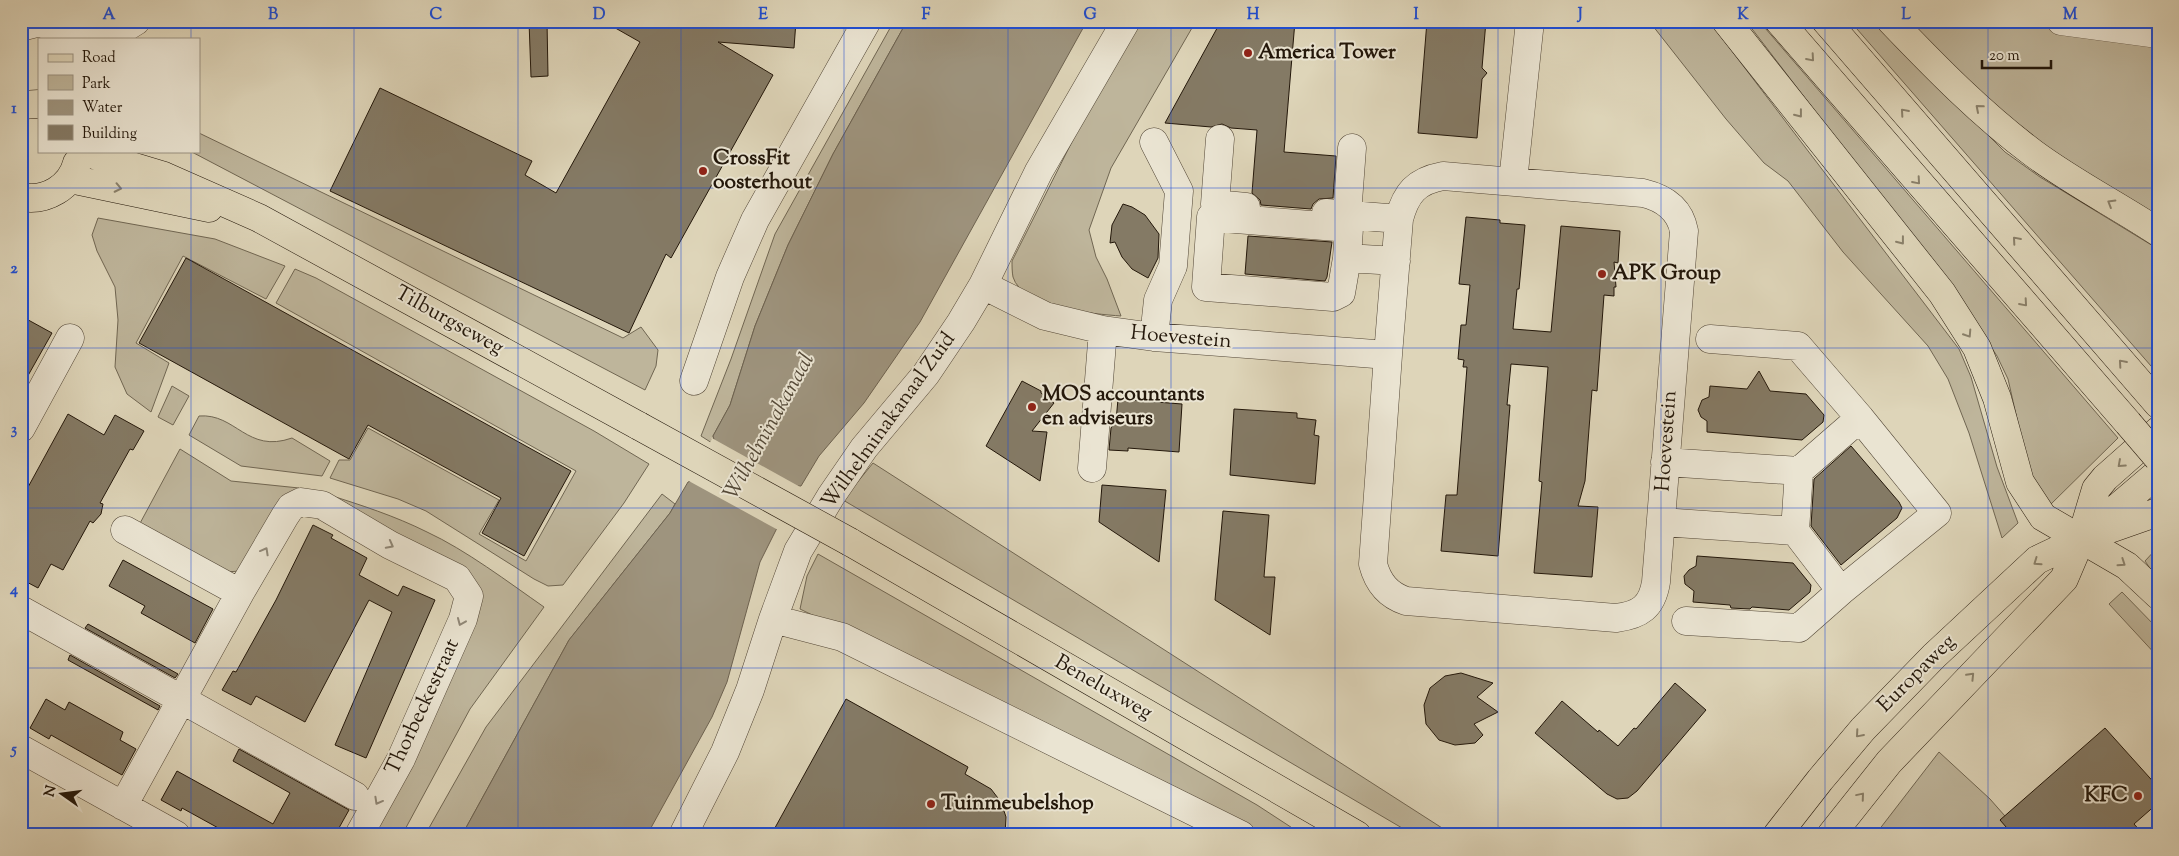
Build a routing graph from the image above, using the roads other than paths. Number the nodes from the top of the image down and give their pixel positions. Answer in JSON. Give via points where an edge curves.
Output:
{"nodes":[{"id":1,"x":94,"y":21,"type":"edge"},
{"id":2,"x":136,"y":21,"type":"edge"},
{"id":3,"x":867,"y":21,"type":"edge"},
{"id":4,"x":1126,"y":21,"type":"edge"},
{"id":5,"x":1530,"y":21,"type":"edge"},
{"id":6,"x":1726,"y":21,"type":"edge"},
{"id":7,"x":1779,"y":21,"type":"edge"},
{"id":8,"x":1826,"y":21,"type":"edge"},
{"id":9,"x":1891,"y":21,"type":"edge"},
{"id":10,"x":2061,"y":21,"type":"edge"},
{"id":11,"x":21,"y":27,"type":"edge"},
{"id":12,"x":2158,"y":34,"type":"edge"},
{"id":13,"x":69,"y":38,"type":"edge"},
{"id":14,"x":72,"y":38,"type":"edge"},
{"id":15,"x":109,"y":38,"type":"edge"},
{"id":16,"x":1220,"y":139,"type":"dead end"},
{"id":17,"x":1154,"y":142,"type":"dead end"},
{"id":18,"x":1352,"y":148,"type":"dead end"},
{"id":19,"x":80,"y":152,"type":"edge"},
{"id":20,"x":83,"y":152,"type":"edge"},
{"id":21,"x":70,"y":179,"type":"junction"},
{"id":22,"x":1513,"y":181,"type":"junction"},
{"id":23,"x":22,"y":199,"type":"edge"},
{"id":24,"x":1347,"y":215,"type":"junction"},
{"id":25,"x":259,"y":218,"type":"junction"},
{"id":26,"x":1399,"y":219,"type":"junction"},
{"id":27,"x":2158,"y":232,"type":"edge"},
{"id":28,"x":1347,"y":258,"type":"junction"},
{"id":29,"x":1396,"y":261,"type":"junction"},
{"id":30,"x":983,"y":285,"type":"junction"},
{"id":31,"x":1103,"y":330,"type":"junction"},
{"id":32,"x":1154,"y":336,"type":"junction"},
{"id":33,"x":70,"y":338,"type":"dead end"},
{"id":34,"x":1710,"y":340,"type":"dead end"},
{"id":35,"x":1388,"y":355,"type":"junction"},
{"id":36,"x":694,"y":381,"type":"dead end"},
{"id":37,"x":2156,"y":402,"type":"edge"},
{"id":38,"x":1860,"y":418,"type":"junction"},
{"id":39,"x":21,"y":428,"type":"edge"},
{"id":40,"x":2158,"y":432,"type":"edge"},
{"id":41,"x":2158,"y":458,"type":"edge"},
{"id":42,"x":1666,"y":462,"type":"junction"},
{"id":43,"x":1092,"y":468,"type":"dead end"},
{"id":44,"x":1798,"y":471,"type":"junction"},
{"id":45,"x":2158,"y":472,"type":"edge"},
{"id":46,"x":2158,"y":512,"type":"edge"},
{"id":47,"x":1661,"y":522,"type":"junction"},
{"id":48,"x":125,"y":530,"type":"dead end"},
{"id":49,"x":1795,"y":531,"type":"junction"},
{"id":50,"x":2080,"y":540,"type":"junction"},
{"id":51,"x":850,"y":542,"type":"joint"},
{"id":52,"x":1841,"y":591,"type":"junction"},
{"id":53,"x":240,"y":593,"type":"junction"},
{"id":54,"x":2158,"y":594,"type":"edge"},
{"id":55,"x":21,"y":610,"type":"edge"},
{"id":56,"x":773,"y":619,"type":"junction"},
{"id":57,"x":1686,"y":621,"type":"dead end"},
{"id":58,"x":182,"y":700,"type":"junction"},
{"id":59,"x":21,"y":749,"type":"edge"},
{"id":60,"x":355,"y":796,"type":"dead end"},
{"id":61,"x":123,"y":806,"type":"junction"},
{"id":62,"x":176,"y":835,"type":"edge"},
{"id":63,"x":359,"y":835,"type":"edge"},
{"id":64,"x":683,"y":835,"type":"edge"},
{"id":65,"x":1241,"y":835,"type":"edge"},
{"id":66,"x":1357,"y":835,"type":"edge"},
{"id":67,"x":1777,"y":835,"type":"edge"},
{"id":68,"x":1831,"y":835,"type":"edge"}],
"edges":[{"from":1,"to":14,"type":"street"},
{"from":2,"to":15,"type":"street"},
{"from":3,"to":36,"type":"street","via":[[754,220],[730,277]]},
{"from":4,"to":30,"type":"street","name":"Wilhelminakanaal Zuid","via":[[1039,171]]},
{"from":5,"to":22,"type":"street"},
{"from":6,"to":50,"type":"main road","one_way":true,"via":[[1942,293],[1977,348],[1997,398],[2020,482],[2043,516]]},
{"from":7,"to":41,"type":"main road","one_way":true,"bridge":true},
{"from":37,"to":8,"type":"main road","one_way":true},
{"from":27,"to":9,"type":"main road","one_way":true,"via":[[2033,153],[1965,96]]},
{"from":10,"to":12,"type":"street"},
{"from":11,"to":13,"type":"street","via":[[41,22]]},
{"from":16,"to":24,"type":"street","via":[[1215,204]]},
{"from":17,"to":32,"type":"street","via":[[1180,191],[1173,266],[1158,300]]},
{"from":18,"to":24,"type":"street"},
{"from":19,"to":21,"type":"main road"},
{"from":20,"to":25,"type":"main road","name":"Tilburgseweg","via":[[164,176]]},
{"from":21,"to":23,"type":"main road","via":[[50,194]]},
{"from":21,"to":25,"type":"main road","name":"Tilburgseweg","one_way":true},
{"from":22,"to":26,"type":"street","name":"Hoevestein","via":[[1443,176],[1427,179],[1413,190]]},
{"from":22,"to":42,"type":"street","name":"Hoevestein","via":[[1643,193],[1667,202],[1682,220],[1684,231]]},
{"from":24,"to":26,"type":"street"},
{"from":25,"to":51,"type":"main road","name":"Tilburgseweg","bridge":true},
{"from":26,"to":29,"type":"street","name":"Hoevestein"},
{"from":28,"to":28,"type":"street","via":[[1344,287],[1333,297],[1206,287],[1211,217],[1349,228]]},
{"from":28,"to":29,"type":"street"},
{"from":29,"to":35,"type":"street","name":"Hoevestein"},
{"from":30,"to":31,"type":"street","name":"Hoevestein","via":[[1045,316]]},
{"from":30,"to":56,"type":"street","name":"Wilhelminakanaal Zuid","via":[[926,374],[864,448],[831,496],[798,551]]},
{"from":31,"to":32,"type":"street","name":"Hoevestein"},
{"from":31,"to":43,"type":"street"},
{"from":32,"to":35,"type":"street","name":"Hoevestein"},
{"from":33,"to":39,"type":"street"},
{"from":34,"to":38,"type":"street","via":[[1798,346]]},
{"from":35,"to":47,"type":"street","name":"Hoevestein","via":[[1374,564],[1384,587],[1399,598],[1616,618],[1631,616],[1640,612],[1654,595]]},
{"from":38,"to":44,"type":"street"},
{"from":38,"to":52,"type":"street","via":[[1938,514]]},
{"from":40,"to":50,"type":"main road","name":"Europaweg","one_way":true,"via":[[2096,489]]},
{"from":42,"to":44,"type":"street"},
{"from":42,"to":47,"type":"street","name":"Hoevestein"},
{"from":44,"to":49,"type":"street"},
{"from":45,"to":50,"type":"main road","name":"Europaweg"},
{"from":46,"to":50,"type":"main road","name":"Europaweg"},
{"from":47,"to":49,"type":"street"},
{"from":48,"to":53,"type":"street"},
{"from":49,"to":52,"type":"street"},
{"from":50,"to":54,"type":"main road","one_way":true,"via":[[2127,566]]},
{"from":50,"to":67,"type":"main road","name":"Europaweg","one_way":true,"via":[[2037,560],[1934,656],[1857,736]]},
{"from":68,"to":50,"type":"main road","name":"Europaweg","one_way":true,"via":[[1889,762],[2064,580]]},
{"from":51,"to":66,"type":"main road","name":"Beneluxweg"},
{"from":52,"to":57,"type":"street","via":[[1799,628]]},
{"from":53,"to":58,"type":"street"},
{"from":53,"to":63,"type":"street","name":"Thorbeckestraat","one_way":true,"via":[[284,516],[301,502],[322,505],[390,545],[457,578],[469,596],[465,613],[401,759]]},
{"from":55,"to":58,"type":"street"},
{"from":56,"to":64,"type":"street","name":"Wilhelminakanaal Zuid","via":[[725,752]]},
{"from":56,"to":65,"type":"street","via":[[842,637]]},
{"from":58,"to":60,"type":"street"},
{"from":58,"to":61,"type":"street"},
{"from":59,"to":61,"type":"street"},
{"from":61,"to":62,"type":"street"}]}
